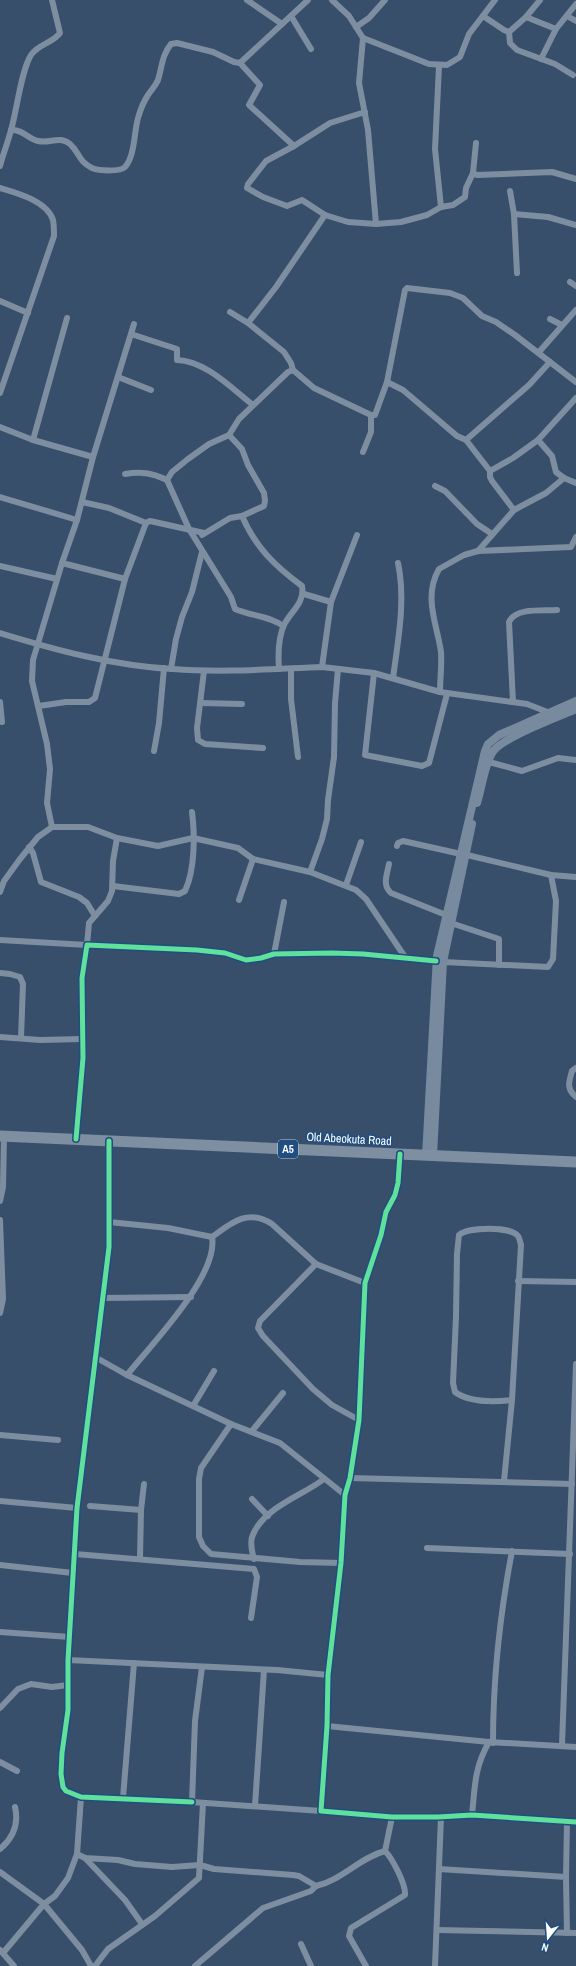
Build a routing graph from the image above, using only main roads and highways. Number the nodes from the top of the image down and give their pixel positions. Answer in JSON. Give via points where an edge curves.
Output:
{"nodes":[{"id":1,"x":2,"y":1136,"type":"edge"},
{"id":2,"x":576,"y":1162,"type":"edge"}],
"edges":[{"from":1,"to":2,"type":"highway","name":"Old Abeokuta Road","number":"A5"}]}
